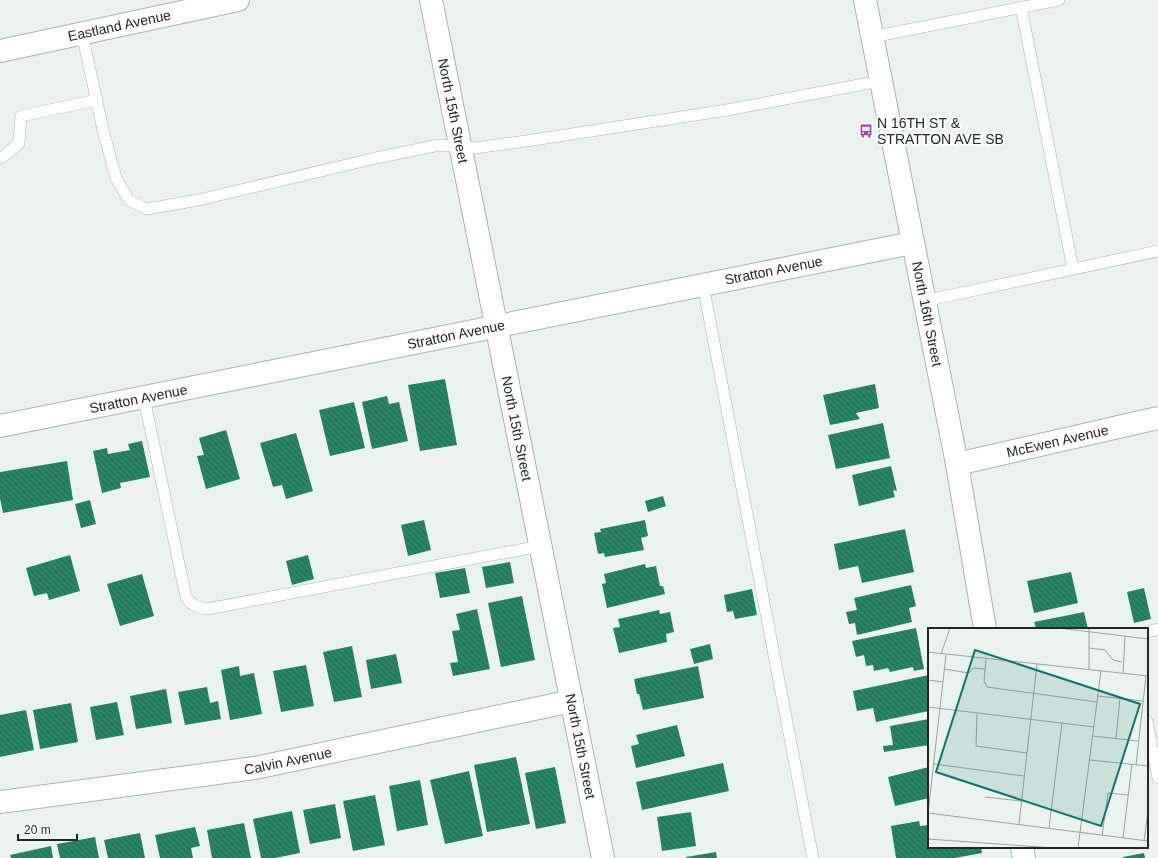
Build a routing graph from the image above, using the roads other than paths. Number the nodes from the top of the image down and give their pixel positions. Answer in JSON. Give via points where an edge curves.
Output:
{"nodes":[{"id":1,"x":238,"y":0,"type":"edge"},
{"id":2,"x":431,"y":0,"type":"edge"},
{"id":3,"x":865,"y":0,"type":"edge"},
{"id":4,"x":1059,"y":0,"type":"edge"},
{"id":5,"x":1021,"y":7,"type":"junction"},
{"id":6,"x":82,"y":33,"type":"junction"},
{"id":7,"x":872,"y":37,"type":"junction"},
{"id":8,"x":0,"y":51,"type":"edge"},
{"id":9,"x":880,"y":81,"type":"junction"},
{"id":10,"x":97,"y":100,"type":"junction"},
{"id":11,"x":460,"y":146,"type":"junction"},
{"id":12,"x":0,"y":158,"type":"edge"},
{"id":13,"x":912,"y":243,"type":"junction"},
{"id":14,"x":1158,"y":251,"type":"edge"},
{"id":15,"x":1073,"y":269,"type":"junction"},
{"id":16,"x":703,"y":285,"type":"junction"},
{"id":17,"x":924,"y":301,"type":"junction"},
{"id":18,"x":496,"y":326,"type":"junction"},
{"id":19,"x":144,"y":398,"type":"junction"},
{"id":20,"x":1158,"y":418,"type":"edge"},
{"id":21,"x":0,"y":426,"type":"edge"},
{"id":22,"x":956,"y":464,"type":"junction"},
{"id":23,"x":540,"y":546,"type":"junction"},
{"id":24,"x":985,"y":628,"type":"edge"},
{"id":25,"x":1158,"y":629,"type":"edge"},
{"id":26,"x":1148,"y":632,"type":"edge"},
{"id":27,"x":572,"y":700,"type":"junction"},
{"id":28,"x":1148,"y":726,"type":"edge"},
{"id":29,"x":1158,"y":778,"type":"edge"},
{"id":30,"x":0,"y":802,"type":"edge"},
{"id":31,"x":1022,"y":848,"type":"edge"},
{"id":32,"x":603,"y":858,"type":"edge"},
{"id":33,"x":813,"y":858,"type":"edge"},
{"id":34,"x":1024,"y":858,"type":"edge"}],
"edges":[{"from":1,"to":6,"type":"street","name":"Eastland Avenue"},
{"from":2,"to":11,"type":"street","name":"North 15th Street"},
{"from":3,"to":7,"type":"street","name":"North 16th Street"},
{"from":4,"to":5,"type":"lane"},
{"from":5,"to":7,"type":"lane"},
{"from":5,"to":15,"type":"lane"},
{"from":6,"to":8,"type":"street","name":"Eastland Avenue"},
{"from":6,"to":10,"type":"lane"},
{"from":7,"to":9,"type":"street","name":"North 16th Street"},
{"from":9,"to":11,"type":"lane","via":[[727,110],[475,148]]},
{"from":9,"to":13,"type":"street","name":"North 16th Street"},
{"from":10,"to":11,"type":"lane","via":[[116,178],[129,200],[147,209],[198,200],[376,158],[439,146]]},
{"from":10,"to":12,"type":"lane","via":[[21,116],[19,143]]},
{"from":11,"to":18,"type":"street","name":"North 15th Street"},
{"from":13,"to":16,"type":"street","name":"Stratton Avenue"},
{"from":13,"to":17,"type":"street","name":"North 16th Street"},
{"from":14,"to":15,"type":"lane"},
{"from":15,"to":17,"type":"lane"},
{"from":16,"to":18,"type":"street","name":"Stratton Avenue"},
{"from":16,"to":33,"type":"lane"},
{"from":17,"to":22,"type":"street","name":"North 16th Street"},
{"from":18,"to":19,"type":"street","name":"Stratton Avenue"},
{"from":18,"to":23,"type":"street","name":"North 15th Street"},
{"from":19,"to":21,"type":"street","name":"Stratton Avenue"},
{"from":19,"to":23,"type":"lane","via":[[186,597],[190,603],[198,607],[207,609]]},
{"from":20,"to":22,"type":"street","name":"McEwen Avenue"},
{"from":22,"to":24,"type":"street","name":"North 16th Street"},
{"from":23,"to":27,"type":"street","name":"North 15th Street"},
{"from":25,"to":26,"type":"lane"},
{"from":27,"to":30,"type":"street","name":"Calvin Avenue","via":[[255,768]]},
{"from":27,"to":32,"type":"street","name":"North 15th Street"},
{"from":28,"to":29,"type":"lane"},
{"from":31,"to":34,"type":"street"}]}
